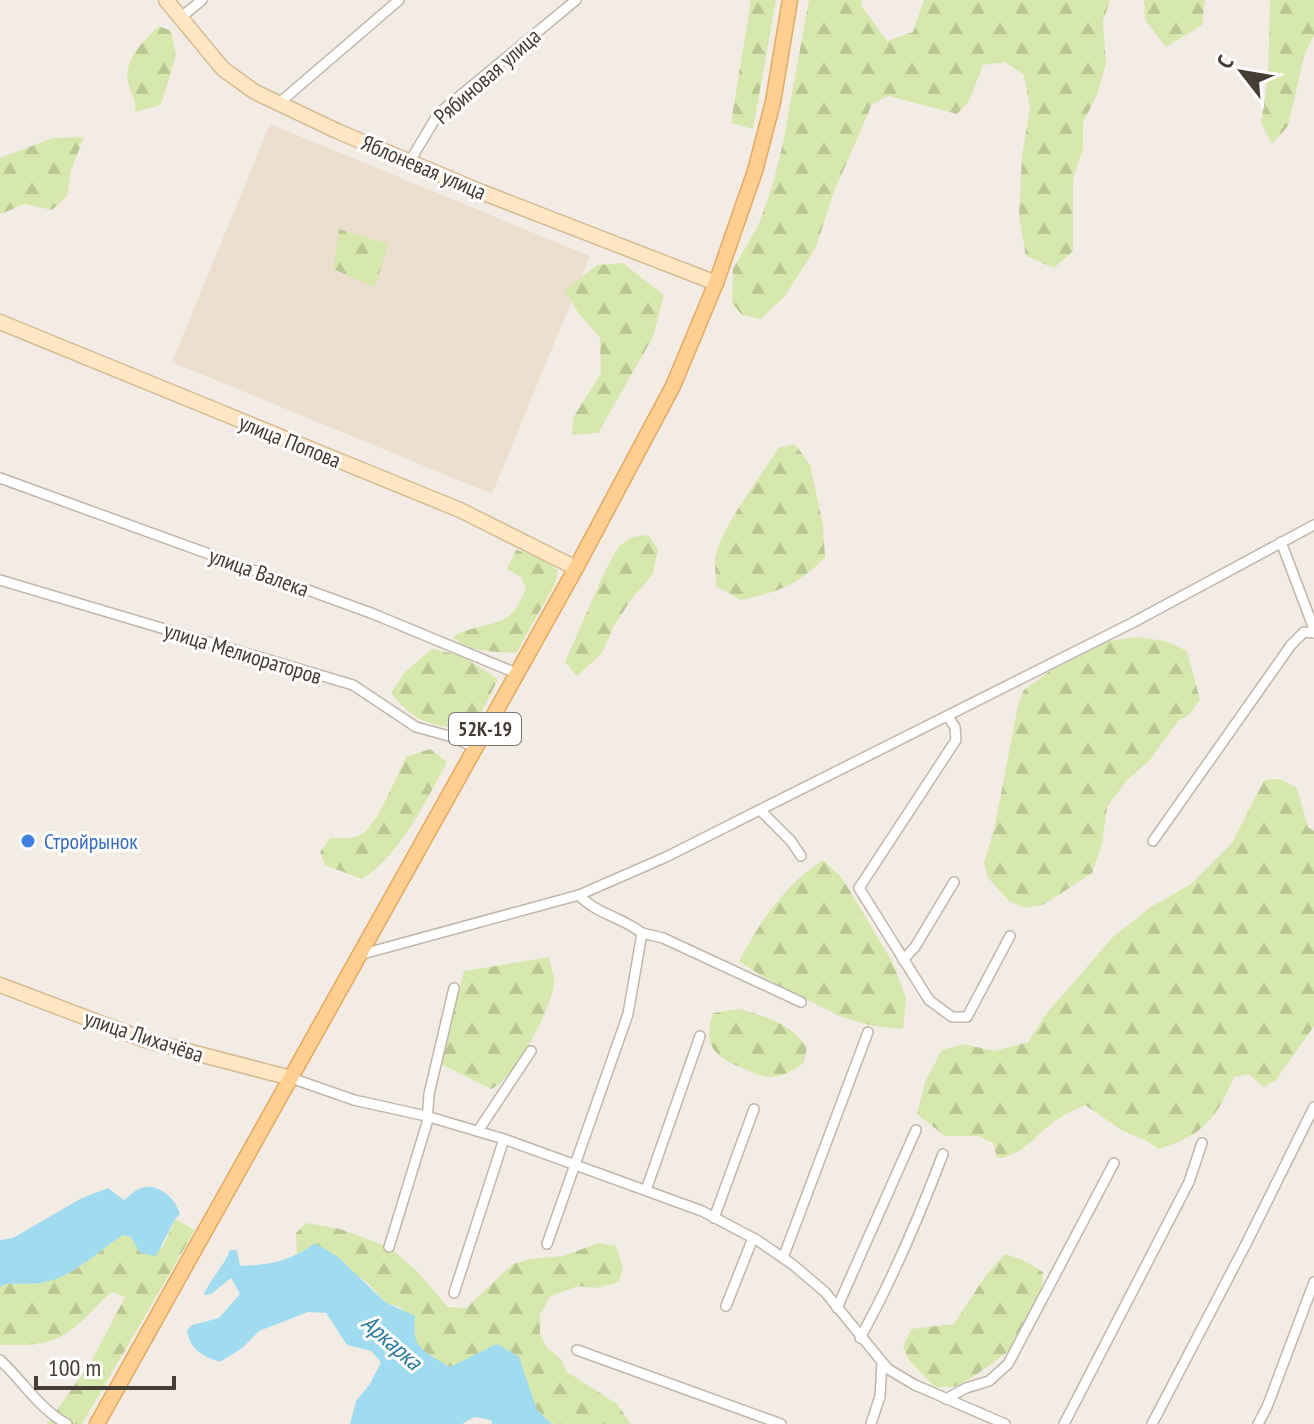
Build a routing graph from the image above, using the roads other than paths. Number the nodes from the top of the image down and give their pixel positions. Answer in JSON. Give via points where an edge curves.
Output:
{"nodes":[{"id":1,"x":166,"y":0,"type":"edge"},
{"id":2,"x":202,"y":0,"type":"edge"},
{"id":3,"x":399,"y":0,"type":"edge"},
{"id":4,"x":576,"y":0,"type":"edge"},
{"id":5,"x":790,"y":0,"type":"edge"},
{"id":6,"x":180,"y":18,"type":"junction"},
{"id":7,"x":278,"y":104,"type":"junction"},
{"id":8,"x":410,"y":161,"type":"junction"},
{"id":9,"x":716,"y":283,"type":"junction"},
{"id":10,"x":0,"y":322,"type":"edge"},
{"id":11,"x":1,"y":482,"type":"edge"},
{"id":12,"x":1314,"y":525,"type":"edge"},
{"id":13,"x":1281,"y":542,"type":"junction"},
{"id":14,"x":576,"y":568,"type":"junction"},
{"id":15,"x":0,"y":580,"type":"edge"},
{"id":16,"x":1314,"y":631,"type":"edge"},
{"id":17,"x":516,"y":673,"type":"junction"},
{"id":18,"x":948,"y":717,"type":"junction"},
{"id":19,"x":475,"y":747,"type":"junction"},
{"id":20,"x":760,"y":810,"type":"junction"},
{"id":21,"x":1153,"y":841,"type":"dead end"},
{"id":22,"x":801,"y":856,"type":"dead end"},
{"id":23,"x":954,"y":882,"type":"dead end"},
{"id":24,"x":579,"y":895,"type":"junction"},
{"id":25,"x":642,"y":933,"type":"junction"},
{"id":26,"x":1010,"y":936,"type":"dead end"},
{"id":27,"x":359,"y":955,"type":"junction"},
{"id":28,"x":903,"y":960,"type":"junction"},
{"id":29,"x":0,"y":985,"type":"edge"},
{"id":30,"x":454,"y":988,"type":"dead end"},
{"id":31,"x":801,"y":1002,"type":"dead end"},
{"id":32,"x":868,"y":1032,"type":"dead end"},
{"id":33,"x":700,"y":1036,"type":"dead end"},
{"id":34,"x":531,"y":1051,"type":"dead end"},
{"id":35,"x":291,"y":1078,"type":"junction"},
{"id":36,"x":1314,"y":1107,"type":"edge"},
{"id":37,"x":754,"y":1109,"type":"dead end"},
{"id":38,"x":426,"y":1116,"type":"junction"},
{"id":39,"x":916,"y":1130,"type":"dead end"},
{"id":40,"x":478,"y":1131,"type":"junction"},
{"id":41,"x":504,"y":1139,"type":"junction"},
{"id":42,"x":1202,"y":1143,"type":"dead end"},
{"id":43,"x":943,"y":1154,"type":"dead end"},
{"id":44,"x":574,"y":1163,"type":"junction"},
{"id":45,"x":1114,"y":1163,"type":"dead end"},
{"id":46,"x":646,"y":1190,"type":"junction"},
{"id":47,"x":714,"y":1218,"type":"junction"},
{"id":48,"x":753,"y":1238,"type":"junction"},
{"id":49,"x":547,"y":1244,"type":"dead end"},
{"id":50,"x":389,"y":1247,"type":"dead end"},
{"id":51,"x":783,"y":1258,"type":"junction"},
{"id":52,"x":1314,"y":1282,"type":"edge"},
{"id":53,"x":454,"y":1293,"type":"dead end"},
{"id":54,"x":726,"y":1306,"type":"dead end"},
{"id":55,"x":837,"y":1308,"type":"junction"},
{"id":56,"x":860,"y":1338,"type":"junction"},
{"id":57,"x":577,"y":1350,"type":"dead end"},
{"id":58,"x":0,"y":1360,"type":"edge"},
{"id":59,"x":882,"y":1363,"type":"junction"},
{"id":60,"x":946,"y":1399,"type":"junction"},
{"id":61,"x":983,"y":1420,"type":"edge"},
{"id":62,"x":67,"y":1424,"type":"edge"},
{"id":63,"x":97,"y":1424,"type":"edge"},
{"id":64,"x":781,"y":1424,"type":"edge"},
{"id":65,"x":871,"y":1424,"type":"edge"},
{"id":66,"x":1005,"y":1424,"type":"edge"},
{"id":67,"x":1064,"y":1424,"type":"edge"},
{"id":68,"x":1152,"y":1424,"type":"edge"},
{"id":69,"x":1258,"y":1424,"type":"edge"}],
"edges":[{"from":1,"to":6,"type":"street","name":"Яблоневая улица"},
{"from":2,"to":6,"type":"street"},
{"from":3,"to":7,"type":"street"},
{"from":4,"to":8,"type":"street","name":"Рябиновая улица","via":[[438,114]]},
{"from":5,"to":9,"type":"main road","number":"52К-19","via":[[764,138]]},
{"from":6,"to":7,"type":"street","name":"Яблоневая улица","via":[[223,69]]},
{"from":7,"to":8,"type":"street","name":"Яблоневая улица"},
{"from":8,"to":9,"type":"street","name":"Яблоневая улица"},
{"from":9,"to":14,"type":"main road","number":"52К-19","via":[[668,397]]},
{"from":10,"to":14,"type":"street","name":"улица Попова","via":[[460,510]]},
{"from":11,"to":17,"type":"street","name":"улица Валека","via":[[371,613]]},
{"from":12,"to":13,"type":"street"},
{"from":13,"to":16,"type":"street"},
{"from":13,"to":18,"type":"street"},
{"from":14,"to":17,"type":"main road","number":"52К-19"},
{"from":15,"to":19,"type":"street","name":"улица Мелиораторов","via":[[353,685],[416,727]]},
{"from":16,"to":21,"type":"street","via":[[1304,632],[1291,645]]},
{"from":17,"to":19,"type":"main road","number":"52К-19"},
{"from":18,"to":20,"type":"street"},
{"from":18,"to":28,"type":"street","via":[[956,740],[859,888]]},
{"from":19,"to":27,"type":"main road","number":"52К-19"},
{"from":20,"to":22,"type":"street"},
{"from":20,"to":24,"type":"street"},
{"from":23,"to":28,"type":"street"},
{"from":24,"to":25,"type":"street","via":[[588,906]]},
{"from":24,"to":27,"type":"street"},
{"from":25,"to":31,"type":"street"},
{"from":25,"to":44,"type":"street","via":[[628,1014]]},
{"from":26,"to":28,"type":"street","via":[[967,1017],[952,1017],[929,1000]]},
{"from":27,"to":35,"type":"main road","number":"52К-19"},
{"from":29,"to":35,"type":"street","name":"улица Лихачёва","via":[[145,1040]]},
{"from":30,"to":38,"type":"street"},
{"from":32,"to":51,"type":"street"},
{"from":33,"to":46,"type":"street"},
{"from":34,"to":40,"type":"street"},
{"from":35,"to":38,"type":"street","via":[[354,1100]]},
{"from":35,"to":63,"type":"main road","number":"52К-19"},
{"from":36,"to":68,"type":"street"},
{"from":37,"to":47,"type":"street"},
{"from":38,"to":40,"type":"street"},
{"from":38,"to":50,"type":"street"},
{"from":39,"to":55,"type":"street"},
{"from":40,"to":41,"type":"street"},
{"from":41,"to":44,"type":"street"},
{"from":41,"to":53,"type":"street"},
{"from":42,"to":67,"type":"street","via":[[1189,1182]]},
{"from":43,"to":56,"type":"street"},
{"from":44,"to":46,"type":"street"},
{"from":44,"to":49,"type":"street"},
{"from":45,"to":60,"type":"street","via":[[1008,1364],[989,1381]]},
{"from":46,"to":47,"type":"street"},
{"from":47,"to":48,"type":"street"},
{"from":48,"to":51,"type":"street"},
{"from":48,"to":54,"type":"street"},
{"from":51,"to":55,"type":"street"},
{"from":52,"to":69,"type":"street"},
{"from":55,"to":56,"type":"street"},
{"from":56,"to":59,"type":"street"},
{"from":57,"to":64,"type":"street"},
{"from":58,"to":62,"type":"street","via":[[38,1403]]},
{"from":59,"to":60,"type":"street"},
{"from":59,"to":65,"type":"street"},
{"from":60,"to":61,"type":"street"},
{"from":61,"to":66,"type":"street"}]}
